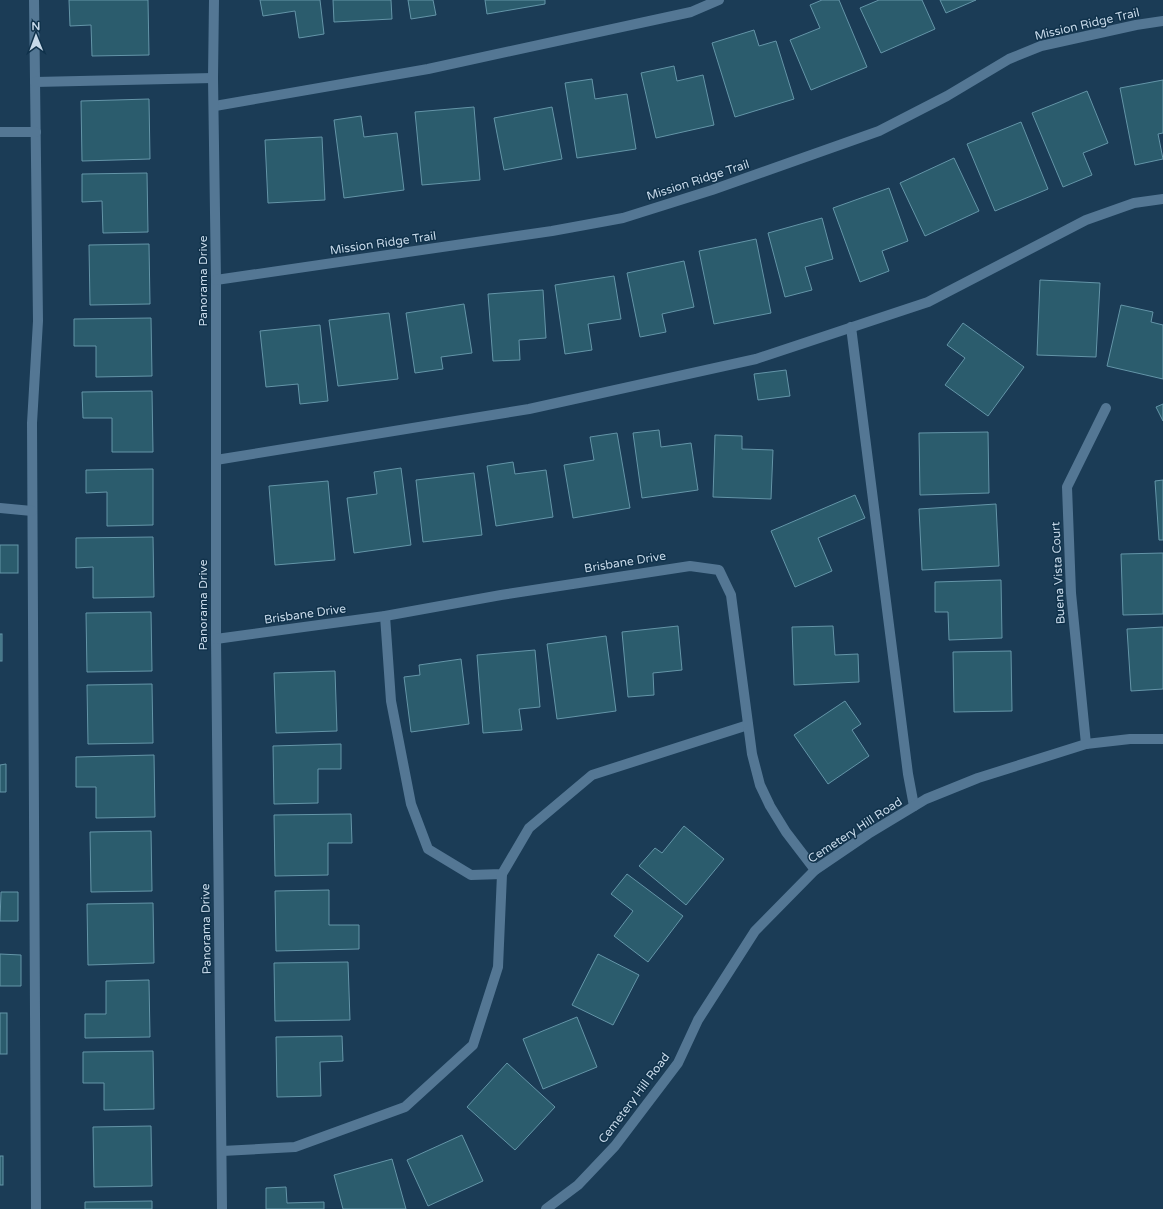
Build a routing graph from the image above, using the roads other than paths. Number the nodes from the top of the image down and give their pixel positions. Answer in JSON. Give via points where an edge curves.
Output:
{"nodes":[{"id":1,"x":34,"y":0,"type":"edge"},
{"id":2,"x":214,"y":0,"type":"edge"},
{"id":3,"x":719,"y":0,"type":"edge"},
{"id":4,"x":1163,"y":20,"type":"edge"},
{"id":5,"x":213,"y":78,"type":"junction"},
{"id":6,"x":35,"y":82,"type":"junction"},
{"id":7,"x":215,"y":106,"type":"junction"},
{"id":8,"x":0,"y":132,"type":"edge"},
{"id":9,"x":36,"y":132,"type":"junction"},
{"id":10,"x":1163,"y":199,"type":"edge"},
{"id":11,"x":216,"y":280,"type":"junction"},
{"id":12,"x":851,"y":327,"type":"junction"},
{"id":13,"x":1106,"y":408,"type":"dead end"},
{"id":14,"x":216,"y":460,"type":"junction"},
{"id":15,"x":0,"y":508,"type":"edge"},
{"id":16,"x":32,"y":511,"type":"junction"},
{"id":17,"x":385,"y":616,"type":"junction"},
{"id":18,"x":216,"y":639,"type":"junction"},
{"id":19,"x":748,"y":725,"type":"junction"},
{"id":20,"x":1163,"y":739,"type":"edge"},
{"id":21,"x":1086,"y":744,"type":"junction"},
{"id":22,"x":914,"y":806,"type":"junction"},
{"id":23,"x":815,"y":870,"type":"junction"},
{"id":24,"x":502,"y":874,"type":"junction"},
{"id":25,"x":222,"y":1151,"type":"junction"},
{"id":26,"x":36,"y":1209,"type":"edge"},
{"id":27,"x":222,"y":1209,"type":"edge"},
{"id":28,"x":546,"y":1209,"type":"edge"}],
"edges":[{"from":1,"to":6,"type":"street"},
{"from":2,"to":5,"type":"street","name":"Panorama Drive"},
{"from":3,"to":7,"type":"street","via":[[691,12],[436,67]]},
{"from":4,"to":11,"type":"street","name":"Mission Ridge Trail","via":[[1041,46],[1009,59],[947,96],[879,131],[712,190],[623,218],[552,231]]},
{"from":5,"to":6,"type":"street"},
{"from":5,"to":7,"type":"street","name":"Panorama Drive"},
{"from":6,"to":9,"type":"street"},
{"from":7,"to":11,"type":"street","name":"Panorama Drive"},
{"from":8,"to":9,"type":"street"},
{"from":9,"to":16,"type":"street","via":[[38,321],[32,423]]},
{"from":10,"to":12,"type":"street","via":[[1134,203],[1086,220],[928,302]]},
{"from":11,"to":14,"type":"street","name":"Panorama Drive"},
{"from":12,"to":14,"type":"street","via":[[756,359],[529,409]]},
{"from":12,"to":22,"type":"street"},
{"from":13,"to":21,"type":"street","name":"Buena Vista Court","via":[[1067,487],[1071,593]]},
{"from":14,"to":18,"type":"street","name":"Panorama Drive"},
{"from":15,"to":16,"type":"street"},
{"from":16,"to":26,"type":"street"},
{"from":17,"to":18,"type":"street","name":"Brisbane Drive"},
{"from":17,"to":19,"type":"street","name":"Brisbane Drive","via":[[690,566],[719,570],[731,595]]},
{"from":17,"to":24,"type":"street","via":[[391,701],[411,804],[428,849],[471,875]]},
{"from":18,"to":25,"type":"street","name":"Panorama Drive"},
{"from":19,"to":23,"type":"street","name":"Brisbane Drive","via":[[760,784],[770,806]]},
{"from":19,"to":24,"type":"street","via":[[592,775],[529,828]]},
{"from":20,"to":21,"type":"street","name":"Cemetery Hill Road","via":[[1130,739]]},
{"from":21,"to":22,"type":"street","name":"Cemetery Hill Road","via":[[978,778]]},
{"from":22,"to":23,"type":"street","name":"Cemetery Hill Road"},
{"from":23,"to":28,"type":"street","name":"Cemetery Hill Road","via":[[755,931],[698,1020],[678,1063],[615,1146],[578,1185]]},
{"from":24,"to":25,"type":"street","via":[[498,967],[472,1046],[405,1107],[295,1147]]},
{"from":25,"to":27,"type":"street","name":"Panorama Drive"}]}
